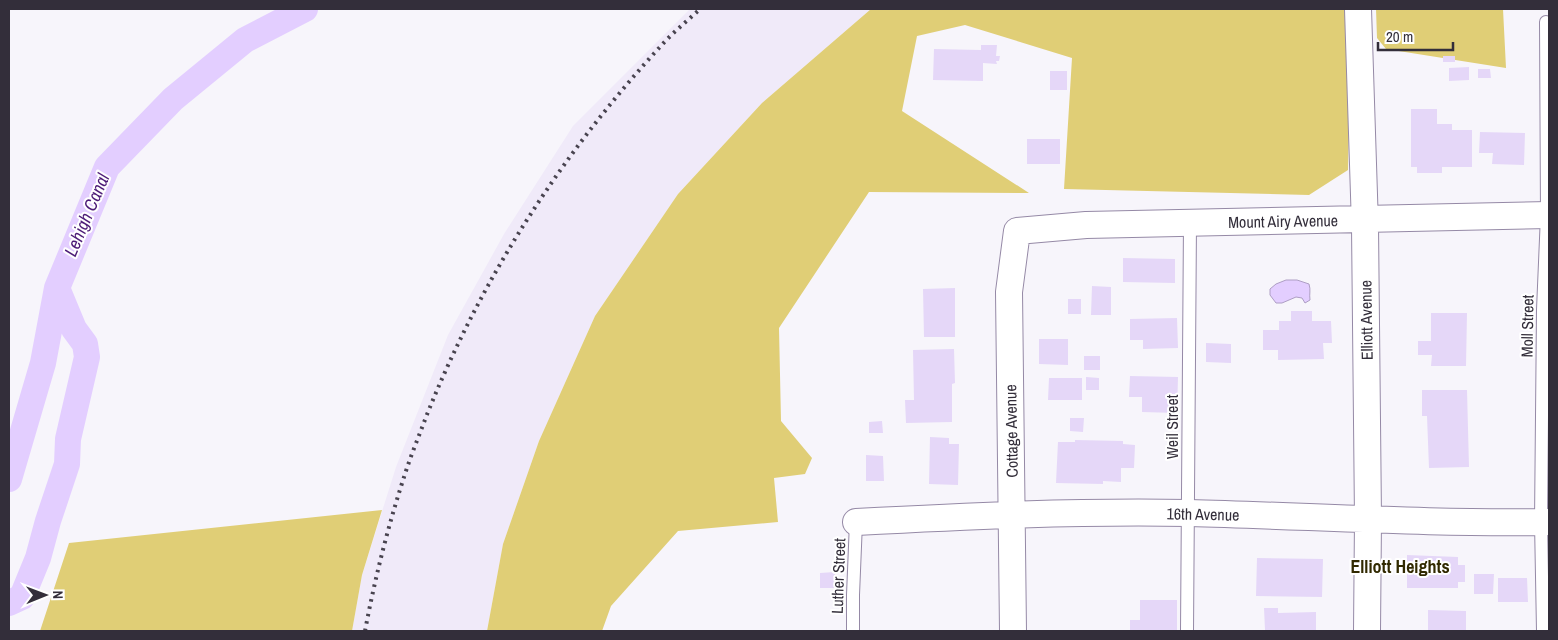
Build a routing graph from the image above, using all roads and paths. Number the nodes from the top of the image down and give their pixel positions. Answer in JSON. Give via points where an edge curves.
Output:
{"nodes":[{"id":1,"x":1358,"y":9,"type":"edge"},
{"id":2,"x":1546,"y":22,"type":"dead end"},
{"id":3,"x":1548,"y":215,"type":"edge"},
{"id":4,"x":1364,"y":220,"type":"junction"},
{"id":5,"x":1190,"y":222,"type":"junction"},
{"id":6,"x":1017,"y":231,"type":"joint"},
{"id":7,"x":1188,"y":513,"type":"junction"},
{"id":8,"x":1013,"y":515,"type":"junction"},
{"id":9,"x":1368,"y":519,"type":"junction"},
{"id":10,"x":856,"y":522,"type":"joint"},
{"id":11,"x":1545,"y":522,"type":"edge"},
{"id":12,"x":853,"y":631,"type":"edge"},
{"id":13,"x":1013,"y":631,"type":"edge"},
{"id":14,"x":1187,"y":631,"type":"edge"},
{"id":15,"x":1367,"y":631,"type":"edge"},
{"id":16,"x":1543,"y":631,"type":"edge"}],
"edges":[{"from":1,"to":4,"type":"street","name":"Elliott Avenue"},
{"from":2,"to":3,"type":"lane","name":"Moll Street"},
{"from":3,"to":4,"type":"street","name":"Mount Airy Avenue"},
{"from":3,"to":11,"type":"lane","name":"Moll Street","via":[[1543,310]]},
{"from":4,"to":5,"type":"street","name":"Mount Airy Avenue"},
{"from":4,"to":9,"type":"street","name":"Elliott Avenue"},
{"from":5,"to":6,"type":"street","name":"Mount Airy Avenue"},
{"from":5,"to":7,"type":"lane","name":"Weil Street"},
{"from":6,"to":8,"type":"street","name":"Cottage Avenue","via":[[1009,292]]},
{"from":7,"to":8,"type":"street","name":"16th Avenue"},
{"from":7,"to":9,"type":"street","name":"16th Avenue"},
{"from":7,"to":14,"type":"lane","name":"Weil Street"},
{"from":8,"to":10,"type":"street","name":"16th Avenue"},
{"from":8,"to":13,"type":"street","name":"Cottage Avenue"},
{"from":9,"to":11,"type":"street","name":"16th Avenue"},
{"from":9,"to":15,"type":"street","name":"Elliott Avenue"},
{"from":10,"to":12,"type":"lane","name":"Luther Street"},
{"from":11,"to":16,"type":"lane","name":"Moll Street"}]}
